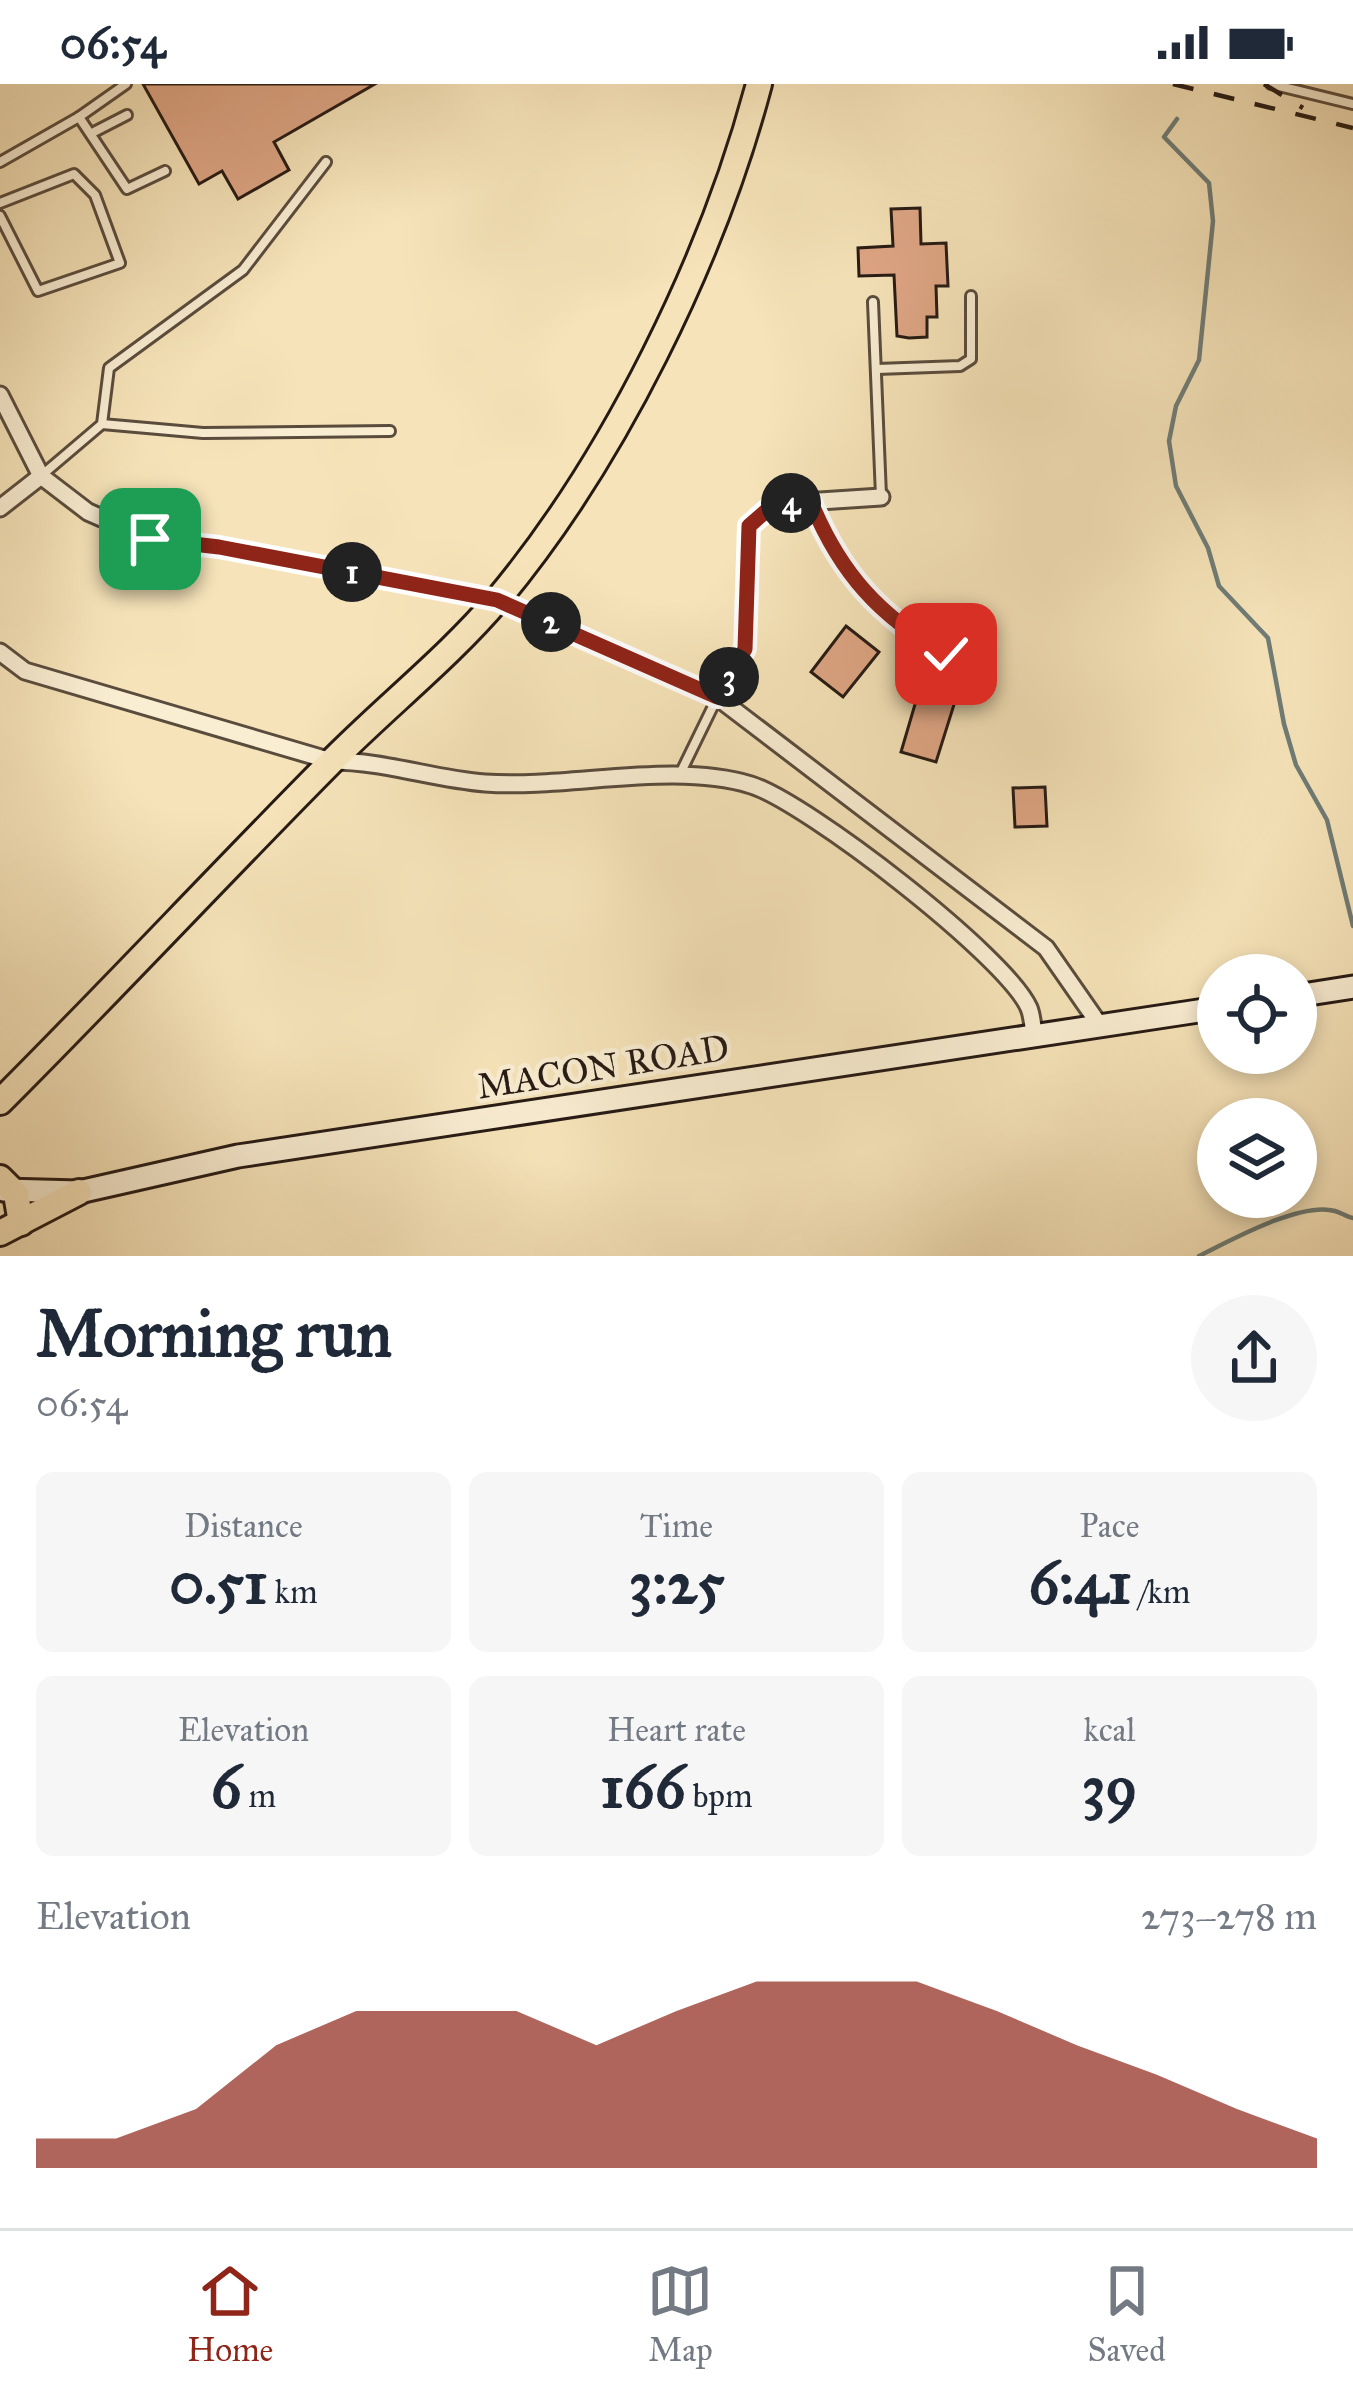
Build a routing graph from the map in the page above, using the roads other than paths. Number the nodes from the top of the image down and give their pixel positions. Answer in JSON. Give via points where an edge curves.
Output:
{"nodes":[{"id":1,"x":126,"y":84,"type":"edge"},
{"id":2,"x":759,"y":84,"type":"edge"},
{"id":3,"x":1271,"y":84,"type":"edge"},
{"id":4,"x":1298,"y":87,"type":"edge"},
{"id":5,"x":1353,"y":104,"type":"edge"},
{"id":6,"x":127,"y":115,"type":"dead end"},
{"id":7,"x":79,"y":117,"type":"junction"},
{"id":8,"x":92,"y":133,"type":"junction"},
{"id":9,"x":0,"y":162,"type":"edge"},
{"id":10,"x":326,"y":162,"type":"dead end"},
{"id":11,"x":165,"y":171,"type":"dead end"},
{"id":12,"x":0,"y":203,"type":"edge"},
{"id":13,"x":0,"y":216,"type":"edge"},
{"id":14,"x":971,"y":296,"type":"dead end"},
{"id":15,"x":873,"y":302,"type":"dead end"},
{"id":16,"x":877,"y":369,"type":"junction"},
{"id":17,"x":0,"y":395,"type":"edge"},
{"id":18,"x":102,"y":424,"type":"junction"},
{"id":19,"x":391,"y":431,"type":"dead end"},
{"id":20,"x":41,"y":476,"type":"junction"},
{"id":21,"x":881,"y":497,"type":"joint"},
{"id":22,"x":811,"y":502,"type":"junction"},
{"id":23,"x":0,"y":508,"type":"edge"},
{"id":24,"x":497,"y":600,"type":"junction"},
{"id":25,"x":0,"y":652,"type":"edge"},
{"id":26,"x":981,"y":671,"type":"dead end"},
{"id":27,"x":717,"y":697,"type":"junction"},
{"id":28,"x":331,"y":761,"type":"junction"},
{"id":29,"x":678,"y":778,"type":"junction"},
{"id":30,"x":1353,"y":987,"type":"edge"},
{"id":31,"x":1317,"y":993,"type":"edge"},
{"id":32,"x":1197,"y":1011,"type":"edge"},
{"id":33,"x":1101,"y":1027,"type":"junction"},
{"id":34,"x":1034,"y":1035,"type":"junction"},
{"id":35,"x":0,"y":1102,"type":"edge"},
{"id":36,"x":5,"y":1187,"type":"edge"},
{"id":37,"x":79,"y":1192,"type":"junction"},
{"id":38,"x":11,"y":1228,"type":"edge"}],
"edges":[{"from":1,"to":7,"type":"lane"},
{"from":2,"to":24,"type":"main road","via":[[679,307],[578,487]]},
{"from":3,"to":4,"type":"lane"},
{"from":4,"to":5,"type":"lane"},
{"from":6,"to":8,"type":"lane"},
{"from":7,"to":8,"type":"lane"},
{"from":7,"to":9,"type":"lane"},
{"from":8,"to":11,"type":"lane","via":[[128,189]]},
{"from":10,"to":18,"type":"lane","via":[[243,270],[109,368]]},
{"from":12,"to":13,"type":"lane","via":[[74,174],[95,195],[120,262],[38,291]]},
{"from":14,"to":16,"type":"lane","via":[[971,359]]},
{"from":15,"to":16,"type":"lane"},
{"from":16,"to":21,"type":"lane"},
{"from":17,"to":20,"type":"street"},
{"from":18,"to":19,"type":"lane","via":[[203,433]]},
{"from":18,"to":20,"type":"lane"},
{"from":20,"to":23,"type":"street"},
{"from":20,"to":24,"type":"street","via":[[88,512],[150,539]]},
{"from":21,"to":22,"type":"street"},
{"from":22,"to":26,"type":"lane","via":[[827,542],[868,601],[905,632]]},
{"from":22,"to":27,"type":"street","via":[[774,504],[749,526],[745,649]]},
{"from":24,"to":27,"type":"street"},
{"from":24,"to":28,"type":"main road"},
{"from":25,"to":28,"type":"street","via":[[25,671]]},
{"from":27,"to":29,"type":"lane"},
{"from":27,"to":33,"type":"street","via":[[1046,948]]},
{"from":28,"to":29,"type":"street","via":[[375,761],[483,783]]},
{"from":28,"to":35,"type":"main road"},
{"from":29,"to":34,"type":"street","via":[[755,786],[848,844],[980,948],[1029,1007]]},
{"from":30,"to":31,"type":"main road"},
{"from":32,"to":33,"type":"main road","name":"MACON ROAD"},
{"from":33,"to":34,"type":"main road","name":"MACON ROAD"},
{"from":34,"to":37,"type":"main road","name":"MACON ROAD","via":[[238,1156]]},
{"from":36,"to":37,"type":"main road","name":"MACON ROAD"},
{"from":36,"to":38,"type":"main road"},
{"from":37,"to":38,"type":"main road"}]}
